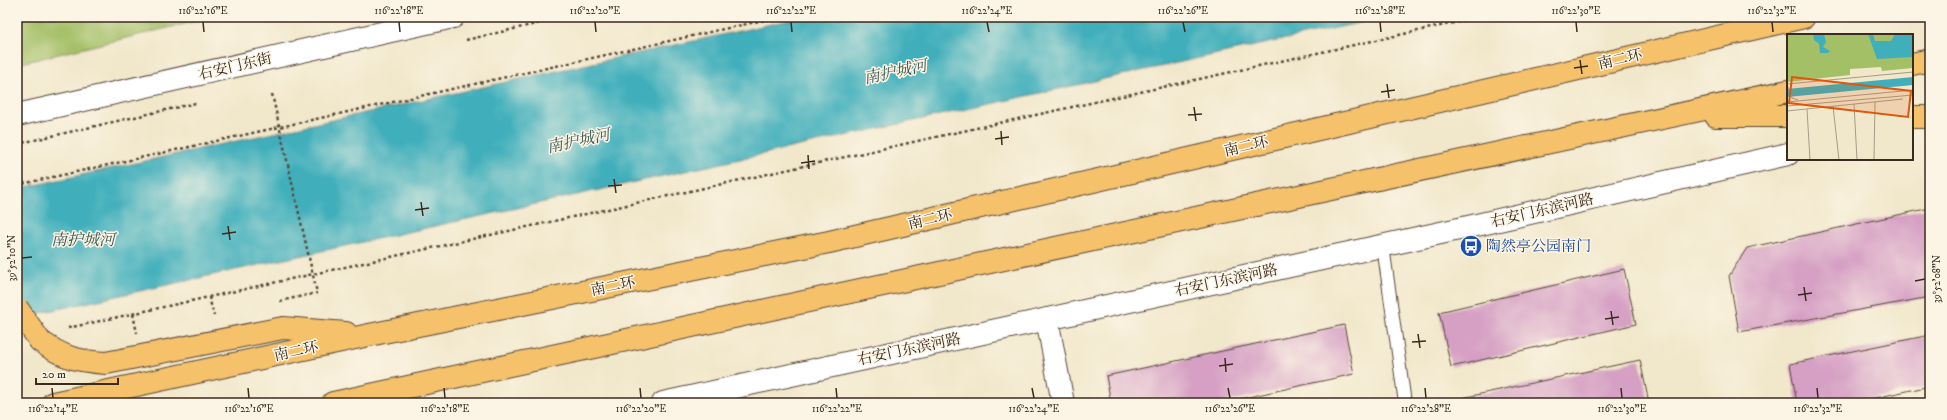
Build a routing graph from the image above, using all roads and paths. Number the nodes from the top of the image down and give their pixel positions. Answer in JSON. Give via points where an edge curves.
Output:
{"nodes":[{"id":1,"x":453,"y":17,"type":"edge"},
{"id":2,"x":778,"y":17,"type":"edge"},
{"id":3,"x":1480,"y":17,"type":"edge"},
{"id":4,"x":1804,"y":17,"type":"edge"},
{"id":5,"x":1930,"y":60,"type":"edge"},
{"id":6,"x":1913,"y":64,"type":"edge"},
{"id":7,"x":1787,"y":91,"type":"edge"},
{"id":8,"x":272,"y":94,"type":"dead end"},
{"id":9,"x":17,"y":115,"type":"edge"},
{"id":10,"x":1675,"y":115,"type":"junction"},
{"id":11,"x":1787,"y":116,"type":"edge"},
{"id":12,"x":1913,"y":117,"type":"edge"},
{"id":13,"x":1930,"y":117,"type":"edge"},
{"id":14,"x":1930,"y":122,"type":"edge"},
{"id":15,"x":1913,"y":126,"type":"edge"},
{"id":16,"x":1787,"y":154,"type":"edge"},
{"id":17,"x":17,"y":185,"type":"edge"},
{"id":18,"x":1382,"y":246,"type":"junction"},
{"id":19,"x":317,"y":293,"type":"dead end"},
{"id":20,"x":209,"y":298,"type":"junction"},
{"id":21,"x":17,"y":308,"type":"edge"},
{"id":22,"x":133,"y":314,"type":"junction"},
{"id":23,"x":214,"y":316,"type":"dead end"},
{"id":24,"x":1047,"y":319,"type":"junction"},
{"id":25,"x":63,"y":330,"type":"dead end"},
{"id":26,"x":137,"y":333,"type":"dead end"},
{"id":27,"x":369,"y":335,"type":"junction"},
{"id":28,"x":718,"y":397,"type":"edge"},
{"id":29,"x":53,"y":403,"type":"edge"},
{"id":30,"x":333,"y":403,"type":"edge"},
{"id":31,"x":663,"y":403,"type":"edge"},
{"id":32,"x":1063,"y":403,"type":"edge"},
{"id":33,"x":1405,"y":403,"type":"edge"}],
"edges":[{"from":1,"to":9,"type":"street","name":"右安门东街"},
{"from":2,"to":17,"type":"path"},
{"from":3,"to":20,"type":"path"},
{"from":4,"to":27,"type":"highway","name":"南二环","via":[[829,242]]},
{"from":5,"to":6,"type":"highway"},
{"from":7,"to":10,"type":"highway"},
{"from":8,"to":19,"type":"path","bridge":true},
{"from":10,"to":11,"type":"highway"},
{"from":10,"to":30,"type":"highway"},
{"from":12,"to":13,"type":"highway"},
{"from":14,"to":15,"type":"street"},
{"from":16,"to":18,"type":"street","name":"右安门东滨河路"},
{"from":18,"to":24,"type":"street","name":"右安门东滨河路"},
{"from":18,"to":33,"type":"lane"},
{"from":20,"to":22,"type":"path"},
{"from":20,"to":23,"type":"path"},
{"from":21,"to":27,"type":"highway","bridge":true,"via":[[40,341],[78,361],[106,363],[283,328]]},
{"from":22,"to":25,"type":"path"},
{"from":22,"to":26,"type":"path"},
{"from":24,"to":28,"type":"street","name":"右安门东滨河路"},
{"from":24,"to":32,"type":"street"},
{"from":27,"to":29,"type":"highway","name":"南二环"},
{"from":28,"to":31,"type":"street","name":"右安门东滨河路"}]}
